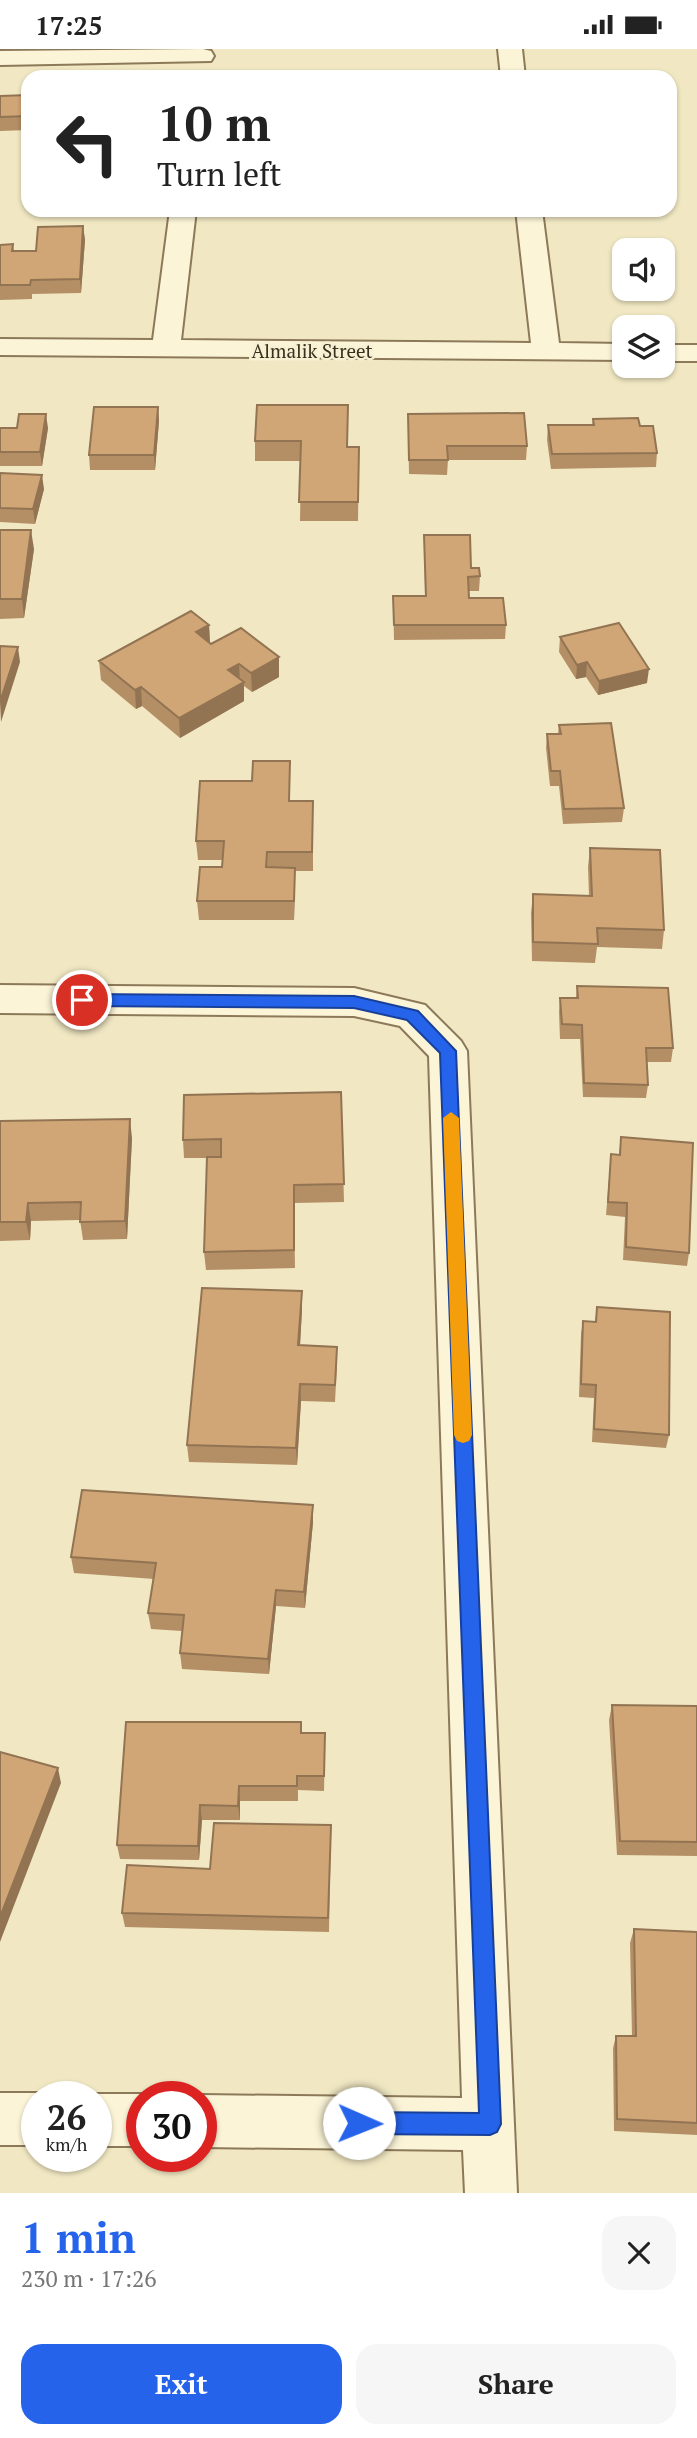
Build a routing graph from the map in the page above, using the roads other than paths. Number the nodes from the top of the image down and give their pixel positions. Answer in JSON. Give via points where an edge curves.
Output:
{"nodes":[{"id":1,"x":510,"y":49,"type":"edge"},
{"id":2,"x":0,"y":58,"type":"edge"},
{"id":3,"x":202,"y":61,"type":"edge"},
{"id":4,"x":512,"y":70,"type":"edge"},
{"id":5,"x":182,"y":217,"type":"edge"},
{"id":6,"x":530,"y":217,"type":"edge"},
{"id":7,"x":0,"y":347,"type":"edge"},
{"id":8,"x":166,"y":350,"type":"junction"},
{"id":9,"x":546,"y":352,"type":"junction"},
{"id":10,"x":612,"y":352,"type":"edge"},
{"id":11,"x":675,"y":353,"type":"edge"},
{"id":12,"x":697,"y":353,"type":"edge"},
{"id":13,"x":0,"y":999,"type":"edge"},
{"id":14,"x":0,"y":2119,"type":"edge"},
{"id":15,"x":21,"y":2119,"type":"edge"},
{"id":16,"x":217,"y":2121,"type":"edge"},
{"id":17,"x":490,"y":2124,"type":"junction"},
{"id":18,"x":491,"y":2193,"type":"edge"}],
"edges":[{"from":1,"to":4,"type":"street"},
{"from":2,"to":3,"type":"street"},
{"from":5,"to":8,"type":"street"},
{"from":6,"to":9,"type":"street"},
{"from":7,"to":8,"type":"street","name":"Almalik Street"},
{"from":8,"to":9,"type":"street","name":"Almalik Street"},
{"from":9,"to":10,"type":"street","name":"Almalik Street"},
{"from":11,"to":12,"type":"street"},
{"from":13,"to":17,"type":"street","via":[[354,1002],[412,1015],[448,1051]]},
{"from":14,"to":15,"type":"street"},
{"from":16,"to":17,"type":"street"},
{"from":17,"to":18,"type":"street"}]}
